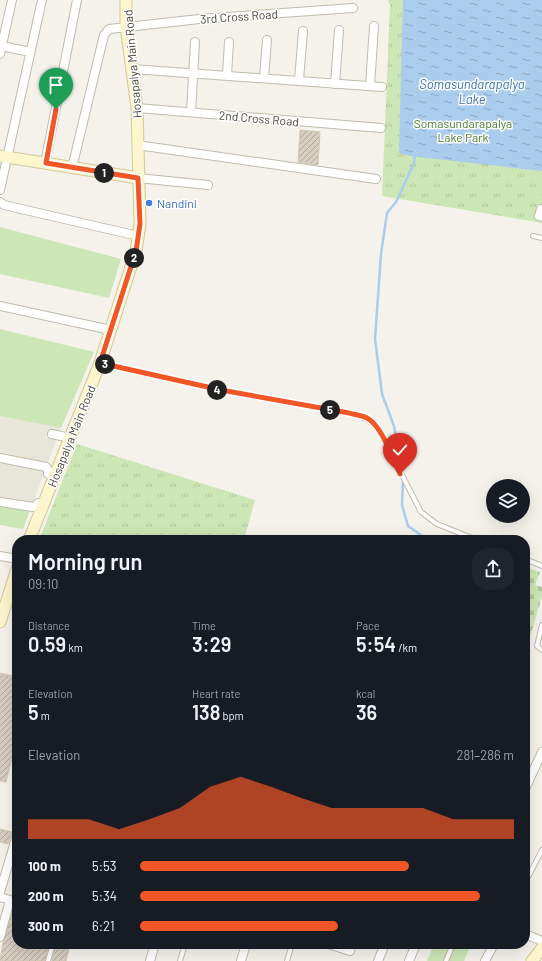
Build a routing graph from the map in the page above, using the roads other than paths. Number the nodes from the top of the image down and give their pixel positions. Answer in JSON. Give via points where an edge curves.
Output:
{"nodes":[{"id":1,"x":12,"y":0,"type":"edge"},
{"id":2,"x":42,"y":0,"type":"edge"},
{"id":3,"x":77,"y":0,"type":"edge"},
{"id":4,"x":126,"y":0,"type":"edge"},
{"id":5,"x":353,"y":8,"type":"dead end"},
{"id":6,"x":126,"y":26,"type":"junction"},
{"id":7,"x":374,"y":26,"type":"dead end"},
{"id":8,"x":339,"y":30,"type":"dead end"},
{"id":9,"x":303,"y":31,"type":"dead end"},
{"id":10,"x":267,"y":40,"type":"dead end"},
{"id":11,"x":195,"y":42,"type":"dead end"},
{"id":12,"x":229,"y":42,"type":"dead end"},
{"id":13,"x":1,"y":50,"type":"edge"},
{"id":14,"x":30,"y":52,"type":"junction"},
{"id":15,"x":132,"y":69,"type":"junction"},
{"id":16,"x":193,"y":73,"type":"junction"},
{"id":17,"x":227,"y":76,"type":"junction"},
{"id":18,"x":264,"y":78,"type":"junction"},
{"id":19,"x":299,"y":80,"type":"junction"},
{"id":20,"x":335,"y":84,"type":"junction"},
{"id":21,"x":370,"y":86,"type":"junction"},
{"id":22,"x":382,"y":87,"type":"dead end"},
{"id":23,"x":137,"y":108,"type":"junction"},
{"id":24,"x":191,"y":112,"type":"junction"},
{"id":25,"x":381,"y":128,"type":"dead end"},
{"id":26,"x":137,"y":145,"type":"junction"},
{"id":27,"x":4,"y":157,"type":"edge"},
{"id":28,"x":46,"y":163,"type":"junction"},
{"id":29,"x":72,"y":168,"type":"junction"},
{"id":30,"x":138,"y":178,"type":"junction"},
{"id":31,"x":376,"y":179,"type":"dead end"},
{"id":32,"x":208,"y":185,"type":"dead end"},
{"id":33,"x":0,"y":190,"type":"edge"},
{"id":34,"x":0,"y":202,"type":"edge"},
{"id":35,"x":138,"y":236,"type":"junction"},
{"id":36,"x":533,"y":236,"type":"dead end"},
{"id":37,"x":542,"y":238,"type":"edge"},
{"id":38,"x":0,"y":306,"type":"edge"},
{"id":39,"x":111,"y":330,"type":"junction"},
{"id":40,"x":100,"y":363,"type":"junction"},
{"id":41,"x":52,"y":434,"type":"dead end"},
{"id":42,"x":70,"y":438,"type":"junction"},
{"id":43,"x":0,"y":458,"type":"edge"},
{"id":44,"x":55,"y":476,"type":"junction"},
{"id":45,"x":0,"y":502,"type":"edge"},
{"id":46,"x":44,"y":504,"type":"junction"},
{"id":47,"x":31,"y":535,"type":"edge"},
{"id":48,"x":464,"y":535,"type":"edge"},
{"id":49,"x":0,"y":556,"type":"edge"},
{"id":50,"x":12,"y":559,"type":"edge"},
{"id":51,"x":530,"y":561,"type":"edge"},
{"id":52,"x":542,"y":566,"type":"edge"},
{"id":53,"x":12,"y":597,"type":"edge"},
{"id":54,"x":0,"y":622,"type":"edge"},
{"id":55,"x":542,"y":625,"type":"edge"},
{"id":56,"x":542,"y":650,"type":"edge"},
{"id":57,"x":542,"y":752,"type":"edge"},
{"id":58,"x":530,"y":778,"type":"edge"},
{"id":59,"x":542,"y":850,"type":"edge"},
{"id":60,"x":12,"y":852,"type":"edge"},
{"id":61,"x":530,"y":873,"type":"edge"},
{"id":62,"x":0,"y":892,"type":"edge"},
{"id":63,"x":0,"y":896,"type":"edge"},
{"id":64,"x":12,"y":901,"type":"edge"},
{"id":65,"x":12,"y":904,"type":"edge"},
{"id":66,"x":530,"y":936,"type":"edge"},
{"id":67,"x":0,"y":937,"type":"edge"},
{"id":68,"x":542,"y":941,"type":"edge"},
{"id":69,"x":542,"y":948,"type":"edge"},
{"id":70,"x":51,"y":949,"type":"edge"},
{"id":71,"x":154,"y":949,"type":"edge"},
{"id":72,"x":184,"y":949,"type":"edge"},
{"id":73,"x":245,"y":949,"type":"edge"},
{"id":74,"x":291,"y":949,"type":"edge"},
{"id":75,"x":383,"y":949,"type":"edge"},
{"id":76,"x":414,"y":949,"type":"edge"},
{"id":77,"x":452,"y":949,"type":"edge"},
{"id":78,"x":491,"y":949,"type":"edge"},
{"id":79,"x":48,"y":961,"type":"edge"},
{"id":80,"x":150,"y":961,"type":"edge"},
{"id":81,"x":180,"y":961,"type":"edge"},
{"id":82,"x":241,"y":961,"type":"edge"},
{"id":83,"x":287,"y":961,"type":"edge"},
{"id":84,"x":378,"y":961,"type":"edge"},
{"id":85,"x":409,"y":961,"type":"edge"},
{"id":86,"x":446,"y":961,"type":"edge"},
{"id":87,"x":485,"y":961,"type":"edge"},
{"id":88,"x":532,"y":961,"type":"edge"}],
"edges":[{"from":1,"to":13,"type":"street"},
{"from":2,"to":14,"type":"street"},
{"from":3,"to":28,"type":"street"},
{"from":4,"to":6,"type":"street","name":"Hosapalya Main Road"},
{"from":5,"to":6,"type":"street","name":"3rd Cross Road"},
{"from":6,"to":15,"type":"street","name":"Hosapalya Main Road"},
{"from":6,"to":29,"type":"street","name":"3rd Cross Road","via":[[109,29],[104,35]]},
{"from":7,"to":21,"type":"street"},
{"from":8,"to":20,"type":"street"},
{"from":9,"to":19,"type":"street"},
{"from":10,"to":18,"type":"street"},
{"from":11,"to":16,"type":"street"},
{"from":12,"to":17,"type":"street"},
{"from":13,"to":14,"type":"street"},
{"from":14,"to":27,"type":"street"},
{"from":15,"to":16,"type":"street"},
{"from":15,"to":23,"type":"street","name":"Hosapalya Main Road"},
{"from":16,"to":17,"type":"street"},
{"from":16,"to":24,"type":"street"},
{"from":17,"to":18,"type":"street"},
{"from":18,"to":19,"type":"street"},
{"from":19,"to":20,"type":"street"},
{"from":20,"to":21,"type":"street"},
{"from":21,"to":22,"type":"street"},
{"from":23,"to":24,"type":"street","name":"2nd Cross Road"},
{"from":23,"to":26,"type":"street","name":"Hosapalya Main Road"},
{"from":24,"to":25,"type":"street","name":"2nd Cross Road"},
{"from":26,"to":30,"type":"street","name":"Hosapalya Main Road"},
{"from":26,"to":31,"type":"street"},
{"from":27,"to":28,"type":"street"},
{"from":27,"to":33,"type":"street"},
{"from":28,"to":29,"type":"street"},
{"from":29,"to":30,"type":"street"},
{"from":30,"to":32,"type":"street"},
{"from":30,"to":35,"type":"street","name":"Hosapalya Main Road"},
{"from":34,"to":35,"type":"street"},
{"from":35,"to":39,"type":"street","name":"Hosapalya Main Road","via":[[136,251]]},
{"from":36,"to":37,"type":"lane"},
{"from":38,"to":39,"type":"street"},
{"from":39,"to":40,"type":"street","name":"Hosapalya Main Road"},
{"from":40,"to":42,"type":"street","name":"Hosapalya Main Road"},
{"from":40,"to":48,"type":"lane","via":[[366,418],[380,432],[421,512],[437,524]]},
{"from":41,"to":42,"type":"street"},
{"from":42,"to":44,"type":"street","name":"Hosapalya Main Road"},
{"from":43,"to":44,"type":"street","via":[[46,467],[48,474]]},
{"from":44,"to":46,"type":"street","name":"Hosapalya Main Road"},
{"from":45,"to":46,"type":"street","via":[[33,507],[38,503]]},
{"from":46,"to":47,"type":"street","name":"Hosapalya Main Road"},
{"from":49,"to":50,"type":"street"},
{"from":51,"to":52,"type":"lane"},
{"from":53,"to":54,"type":"street"},
{"from":55,"to":56,"type":"lane","via":[[537,646]]},
{"from":57,"to":58,"type":"street"},
{"from":59,"to":61,"type":"lane"},
{"from":60,"to":62,"type":"street"},
{"from":63,"to":64,"type":"street"},
{"from":65,"to":67,"type":"street"},
{"from":66,"to":68,"type":"street"},
{"from":69,"to":88,"type":"street"},
{"from":70,"to":79,"type":"lane"},
{"from":71,"to":80,"type":"street"},
{"from":72,"to":81,"type":"lane"},
{"from":73,"to":82,"type":"street"},
{"from":74,"to":83,"type":"lane"},
{"from":75,"to":84,"type":"street"},
{"from":76,"to":85,"type":"street"},
{"from":77,"to":86,"type":"lane"},
{"from":78,"to":87,"type":"street"}]}
